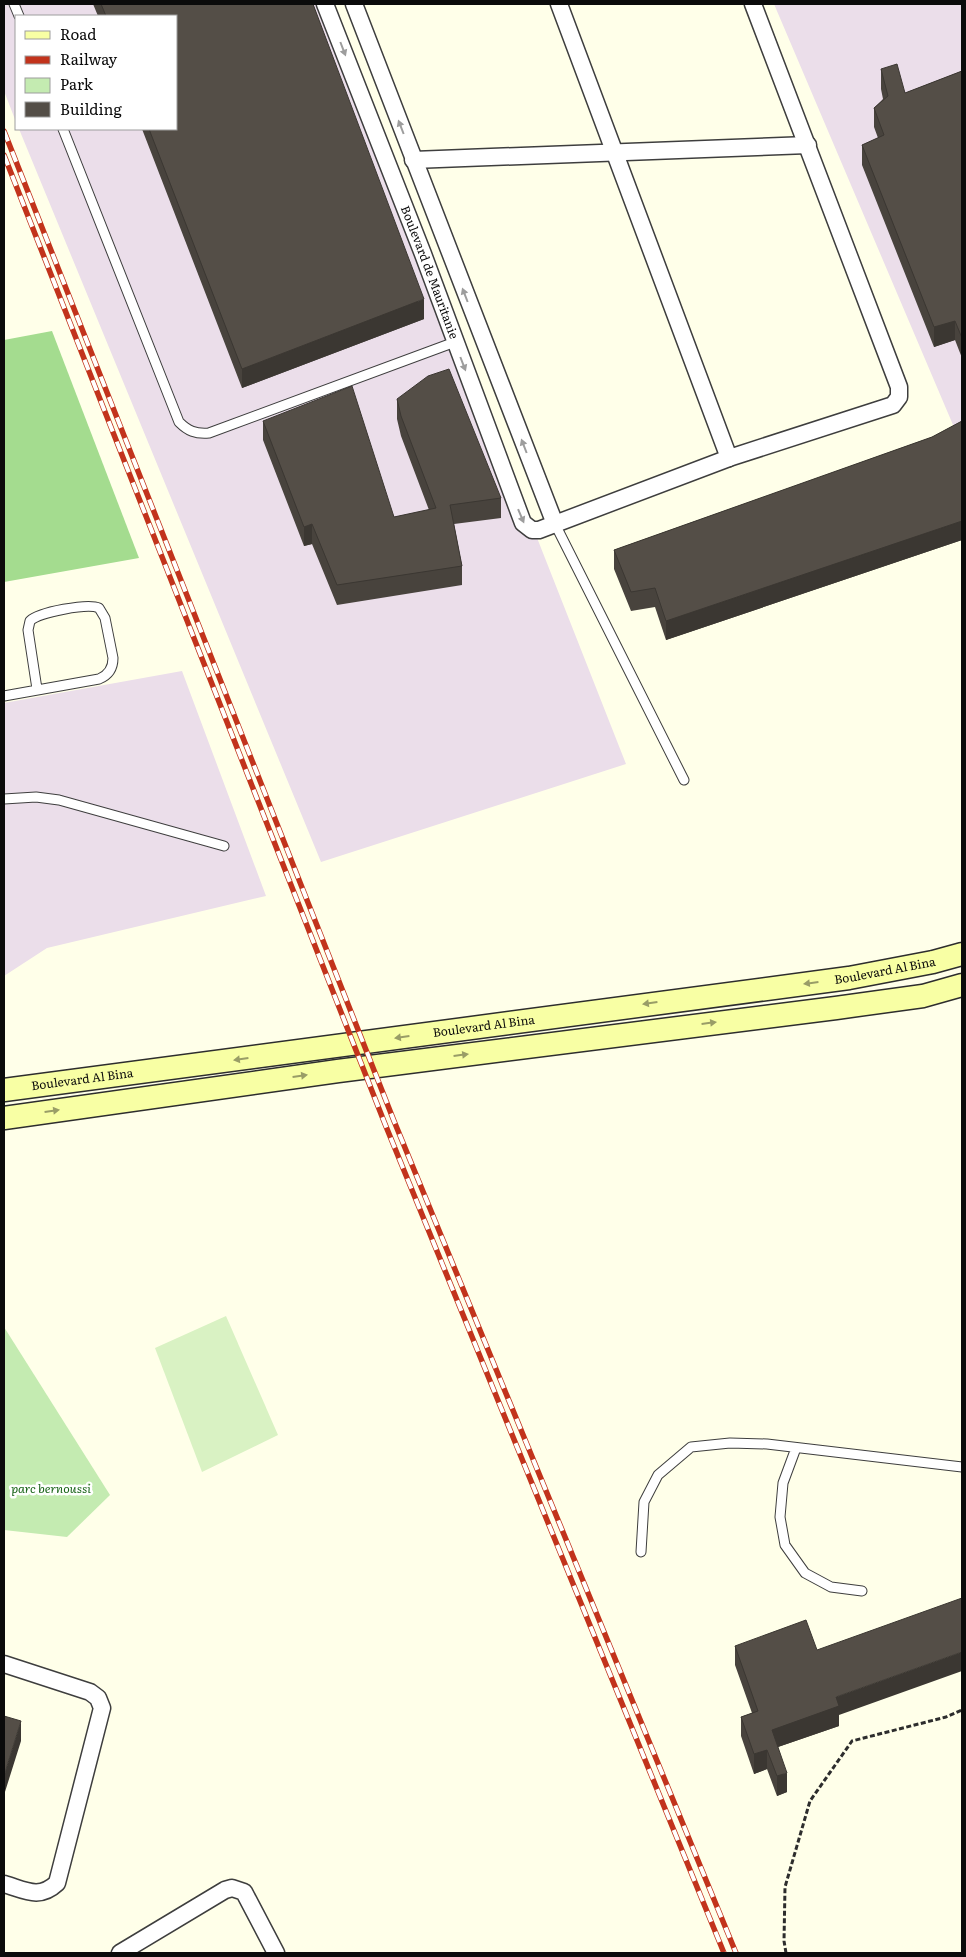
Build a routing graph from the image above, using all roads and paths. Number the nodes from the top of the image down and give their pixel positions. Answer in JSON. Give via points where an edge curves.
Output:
{"nodes":[{"id":1,"x":325,"y":4,"type":"edge"},
{"id":2,"x":354,"y":4,"type":"edge"},
{"id":3,"x":560,"y":4,"type":"edge"},
{"id":4,"x":753,"y":4,"type":"edge"},
{"id":5,"x":63,"y":130,"type":"edge"},
{"id":6,"x":808,"y":145,"type":"junction"},
{"id":7,"x":615,"y":152,"type":"junction"},
{"id":8,"x":413,"y":160,"type":"junction"},
{"id":9,"x":455,"y":342,"type":"junction"},
{"id":10,"x":729,"y":458,"type":"junction"},
{"id":11,"x":547,"y":527,"type":"junction"},
{"id":12,"x":37,"y":690,"type":"junction"},
{"id":13,"x":4,"y":696,"type":"edge"},
{"id":14,"x":684,"y":780,"type":"dead end"},
{"id":15,"x":4,"y":799,"type":"edge"},
{"id":16,"x":224,"y":846,"type":"dead end"},
{"id":17,"x":962,"y":954,"type":"edge"},
{"id":18,"x":962,"y":985,"type":"edge"},
{"id":19,"x":4,"y":1090,"type":"edge"},
{"id":20,"x":4,"y":1118,"type":"edge"},
{"id":21,"x":796,"y":1448,"type":"junction"},
{"id":22,"x":962,"y":1468,"type":"edge"},
{"id":23,"x":641,"y":1552,"type":"dead end"},
{"id":24,"x":862,"y":1591,"type":"dead end"},
{"id":25,"x":4,"y":1664,"type":"edge"},
{"id":26,"x":962,"y":1710,"type":"edge"},
{"id":27,"x":4,"y":1884,"type":"edge"},
{"id":28,"x":127,"y":1951,"type":"edge"},
{"id":29,"x":276,"y":1953,"type":"edge"},
{"id":30,"x":786,"y":1953,"type":"edge"}],
"edges":[{"from":1,"to":9,"type":"street","name":"Boulevard de Mauritanie","one_way":true},
{"from":8,"to":2,"type":"street","name":"Boulevard de Mauritanie","one_way":true},
{"from":3,"to":7,"type":"street"},
{"from":4,"to":6,"type":"street"},
{"from":5,"to":9,"type":"lane","via":[[179,422],[186,429],[209,433]]},
{"from":6,"to":7,"type":"street"},
{"from":6,"to":10,"type":"street","via":[[899,387],[899,397],[894,405]]},
{"from":7,"to":8,"type":"street"},
{"from":7,"to":10,"type":"street"},
{"from":11,"to":8,"type":"street","name":"Boulevard de Mauritanie","one_way":true},
{"from":9,"to":11,"type":"street","name":"Boulevard de Mauritanie","one_way":true,"via":[[523,523],[532,530]]},
{"from":10,"to":11,"type":"street"},
{"from":11,"to":14,"type":"lane"},
{"from":12,"to":12,"type":"lane","via":[[99,679],[108,674],[113,658],[105,618],[99,608],[90,606],[43,614],[30,622],[28,630]]},
{"from":12,"to":13,"type":"lane"},
{"from":15,"to":16,"type":"lane","via":[[36,797],[59,800]]},
{"from":17,"to":19,"type":"main road","name":"Boulevard Al Bina","one_way":true,"via":[[849,978]]},
{"from":20,"to":18,"type":"main road","name":"Boulevard Al Bina","one_way":true,"via":[[338,1071],[923,996]]},
{"from":21,"to":22,"type":"lane"},
{"from":21,"to":23,"type":"lane","via":[[730,1443],[691,1447],[658,1475],[644,1502]]},
{"from":21,"to":24,"type":"lane","via":[[783,1483],[780,1517],[785,1545],[804,1573],[831,1587]]},
{"from":25,"to":27,"type":"street","via":[[90,1692],[98,1698],[102,1708],[57,1883],[39,1894]]},
{"from":26,"to":30,"type":"path","via":[[852,1741],[810,1801],[785,1888]]},
{"from":28,"to":29,"type":"street","via":[[179,1916],[232,1888],[244,1892]]}]}
